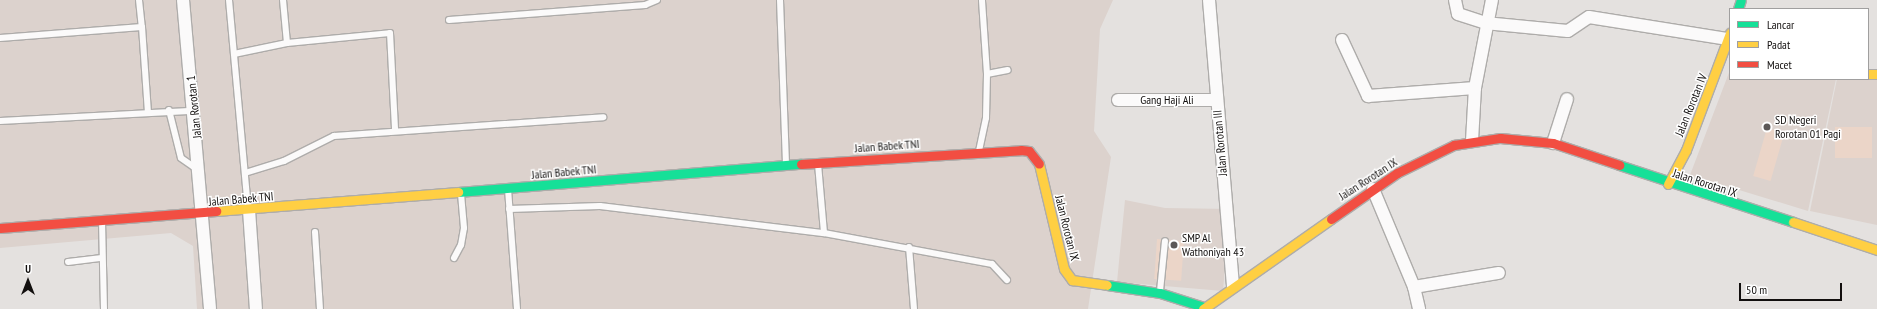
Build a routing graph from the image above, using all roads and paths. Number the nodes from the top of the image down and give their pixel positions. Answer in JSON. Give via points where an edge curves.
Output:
{"nodes":[{"id":1,"x":139,"y":0,"type":"edge"},
{"id":2,"x":183,"y":0,"type":"edge"},
{"id":3,"x":229,"y":0,"type":"edge"},
{"id":4,"x":283,"y":0,"type":"edge"},
{"id":5,"x":657,"y":0,"type":"edge"},
{"id":6,"x":780,"y":0,"type":"edge"},
{"id":7,"x":982,"y":0,"type":"edge"},
{"id":8,"x":1209,"y":0,"type":"edge"},
{"id":9,"x":1455,"y":0,"type":"edge"},
{"id":10,"x":1492,"y":0,"type":"edge"},
{"id":11,"x":449,"y":20,"type":"dead end"},
{"id":12,"x":1485,"y":23,"type":"junction"},
{"id":13,"x":142,"y":27,"type":"junction"},
{"id":14,"x":1729,"y":36,"type":"edge"},
{"id":15,"x":0,"y":38,"type":"edge"},
{"id":16,"x":1342,"y":40,"type":"dead end"},
{"id":17,"x":287,"y":43,"type":"junction"},
{"id":18,"x":234,"y":54,"type":"junction"},
{"id":19,"x":1726,"y":61,"type":"edge"},
{"id":20,"x":1008,"y":70,"type":"dead end"},
{"id":21,"x":987,"y":74,"type":"junction"},
{"id":22,"x":1474,"y":88,"type":"junction"},
{"id":23,"x":1567,"y":99,"type":"dead end"},
{"id":24,"x":1118,"y":100,"type":"dead end"},
{"id":25,"x":1216,"y":100,"type":"junction"},
{"id":26,"x":169,"y":110,"type":"junction"},
{"id":27,"x":194,"y":111,"type":"junction"},
{"id":28,"x":148,"y":112,"type":"junction"},
{"id":29,"x":603,"y":117,"type":"dead end"},
{"id":30,"x":0,"y":121,"type":"edge"},
{"id":31,"x":395,"y":129,"type":"junction"},
{"id":32,"x":1472,"y":141,"type":"junction"},
{"id":33,"x":1553,"y":143,"type":"junction"},
{"id":34,"x":979,"y":151,"type":"junction"},
{"id":35,"x":818,"y":162,"type":"junction"},
{"id":36,"x":786,"y":165,"type":"junction"},
{"id":37,"x":200,"y":170,"type":"junction"},
{"id":38,"x":245,"y":173,"type":"junction"},
{"id":39,"x":1668,"y":184,"type":"junction"},
{"id":40,"x":508,"y":188,"type":"junction"},
{"id":41,"x":1373,"y":189,"type":"junction"},
{"id":42,"x":461,"y":192,"type":"junction"},
{"id":43,"x":509,"y":209,"type":"junction"},
{"id":44,"x":244,"y":210,"type":"junction"},
{"id":45,"x":208,"y":214,"type":"junction"},
{"id":46,"x":102,"y":221,"type":"junction"},
{"id":47,"x":0,"y":228,"type":"edge"},
{"id":48,"x":315,"y":232,"type":"dead end"},
{"id":49,"x":824,"y":233,"type":"junction"},
{"id":50,"x":1165,"y":242,"type":"dead end"},
{"id":51,"x":910,"y":247,"type":"junction"},
{"id":52,"x":1877,"y":250,"type":"edge"},
{"id":53,"x":102,"y":258,"type":"junction"},
{"id":54,"x":454,"y":258,"type":"dead end"},
{"id":55,"x":68,"y":262,"type":"dead end"},
{"id":56,"x":1499,"y":273,"type":"dead end"},
{"id":57,"x":1007,"y":280,"type":"dead end"},
{"id":58,"x":1233,"y":286,"type":"junction"},
{"id":59,"x":1414,"y":287,"type":"junction"},
{"id":60,"x":1160,"y":293,"type":"junction"},
{"id":61,"x":1204,"y":308,"type":"edge"},
{"id":62,"x":104,"y":309,"type":"edge"},
{"id":63,"x":210,"y":309,"type":"edge"},
{"id":64,"x":256,"y":309,"type":"edge"},
{"id":65,"x":320,"y":309,"type":"edge"},
{"id":66,"x":517,"y":309,"type":"edge"},
{"id":67,"x":914,"y":309,"type":"edge"},
{"id":68,"x":1419,"y":309,"type":"edge"}],
"edges":[{"from":1,"to":13,"type":"lane"},
{"from":2,"to":27,"type":"street","name":"Jalan Rorotan 1"},
{"from":3,"to":18,"type":"lane"},
{"from":4,"to":17,"type":"lane"},
{"from":5,"to":11,"type":"lane","via":[[645,5]]},
{"from":6,"to":36,"type":"lane"},
{"from":7,"to":21,"type":"lane"},
{"from":8,"to":25,"type":"street","name":"Jalan Rorotan III"},
{"from":9,"to":12,"type":"street","via":[[1458,14]]},
{"from":10,"to":12,"type":"street"},
{"from":12,"to":14,"type":"street","via":[[1568,31],[1590,17]]},
{"from":12,"to":22,"type":"street"},
{"from":13,"to":15,"type":"lane"},
{"from":13,"to":28,"type":"lane"},
{"from":14,"to":19,"type":"street","name":"Jalan Rorotan IV"},
{"from":16,"to":22,"type":"street","via":[[1368,96]]},
{"from":17,"to":18,"type":"lane"},
{"from":17,"to":31,"type":"lane","via":[[390,33]]},
{"from":18,"to":38,"type":"lane"},
{"from":19,"to":39,"type":"street","name":"Jalan Rorotan IV"},
{"from":20,"to":21,"type":"lane"},
{"from":21,"to":34,"type":"lane","via":[[986,118]]},
{"from":22,"to":32,"type":"street"},
{"from":23,"to":33,"type":"street"},
{"from":24,"to":25,"type":"street","name":"Gang Haji Ali"},
{"from":25,"to":58,"type":"street","name":"Jalan Rorotan III"},
{"from":26,"to":27,"type":"lane"},
{"from":26,"to":28,"type":"lane"},
{"from":26,"to":37,"type":"lane","via":[[181,158]]},
{"from":27,"to":37,"type":"street","name":"Jalan Rorotan 1"},
{"from":28,"to":30,"type":"lane"},
{"from":29,"to":31,"type":"lane"},
{"from":31,"to":38,"type":"lane","via":[[334,136],[284,160]]},
{"from":32,"to":33,"type":"street","name":"Jalan Rorotan IX","via":[[1519,138]]},
{"from":32,"to":41,"type":"street","name":"Jalan Rorotan IX","via":[[1426,156]]},
{"from":33,"to":39,"type":"street","name":"Jalan Rorotan IX"},
{"from":34,"to":35,"type":"street","name":"Jalan Babek TNI"},
{"from":34,"to":60,"type":"street","name":"Jalan Rorotan IX","via":[[1021,150],[1035,156],[1064,268],[1072,280]]},
{"from":35,"to":36,"type":"street","name":"Jalan Babek TNI"},
{"from":35,"to":49,"type":"lane"},
{"from":36,"to":40,"type":"street","name":"Jalan Babek TNI"},
{"from":37,"to":45,"type":"street","name":"Jalan Rorotan 1"},
{"from":38,"to":44,"type":"lane"},
{"from":39,"to":52,"type":"street","name":"Jalan Rorotan IX"},
{"from":40,"to":42,"type":"street","name":"Jalan Babek TNI"},
{"from":40,"to":43,"type":"lane"},
{"from":41,"to":58,"type":"street","name":"Jalan Rorotan IX"},
{"from":41,"to":59,"type":"street"},
{"from":42,"to":44,"type":"street","name":"Jalan Babek TNI"},
{"from":42,"to":54,"type":"lane","via":[[464,228],[462,245]]},
{"from":43,"to":49,"type":"lane","via":[[600,206]]},
{"from":43,"to":66,"type":"lane"},
{"from":44,"to":45,"type":"street","name":"Jalan Babek TNI"},
{"from":44,"to":64,"type":"street"},
{"from":45,"to":46,"type":"street","name":"Jalan Babek TNI"},
{"from":45,"to":63,"type":"street","name":"Jalan Rorotan 1"},
{"from":46,"to":47,"type":"street","name":"Jalan Babek TNI"},
{"from":46,"to":53,"type":"lane"},
{"from":48,"to":65,"type":"lane"},
{"from":49,"to":51,"type":"lane"},
{"from":50,"to":60,"type":"lane"},
{"from":51,"to":57,"type":"lane","via":[[992,264]]},
{"from":51,"to":67,"type":"lane"},
{"from":53,"to":55,"type":"lane"},
{"from":53,"to":62,"type":"lane"},
{"from":56,"to":59,"type":"street"},
{"from":58,"to":61,"type":"street","name":"Jalan Rorotan IX"},
{"from":59,"to":68,"type":"street"},
{"from":60,"to":61,"type":"street","name":"Jalan Rorotan IX"}]}
